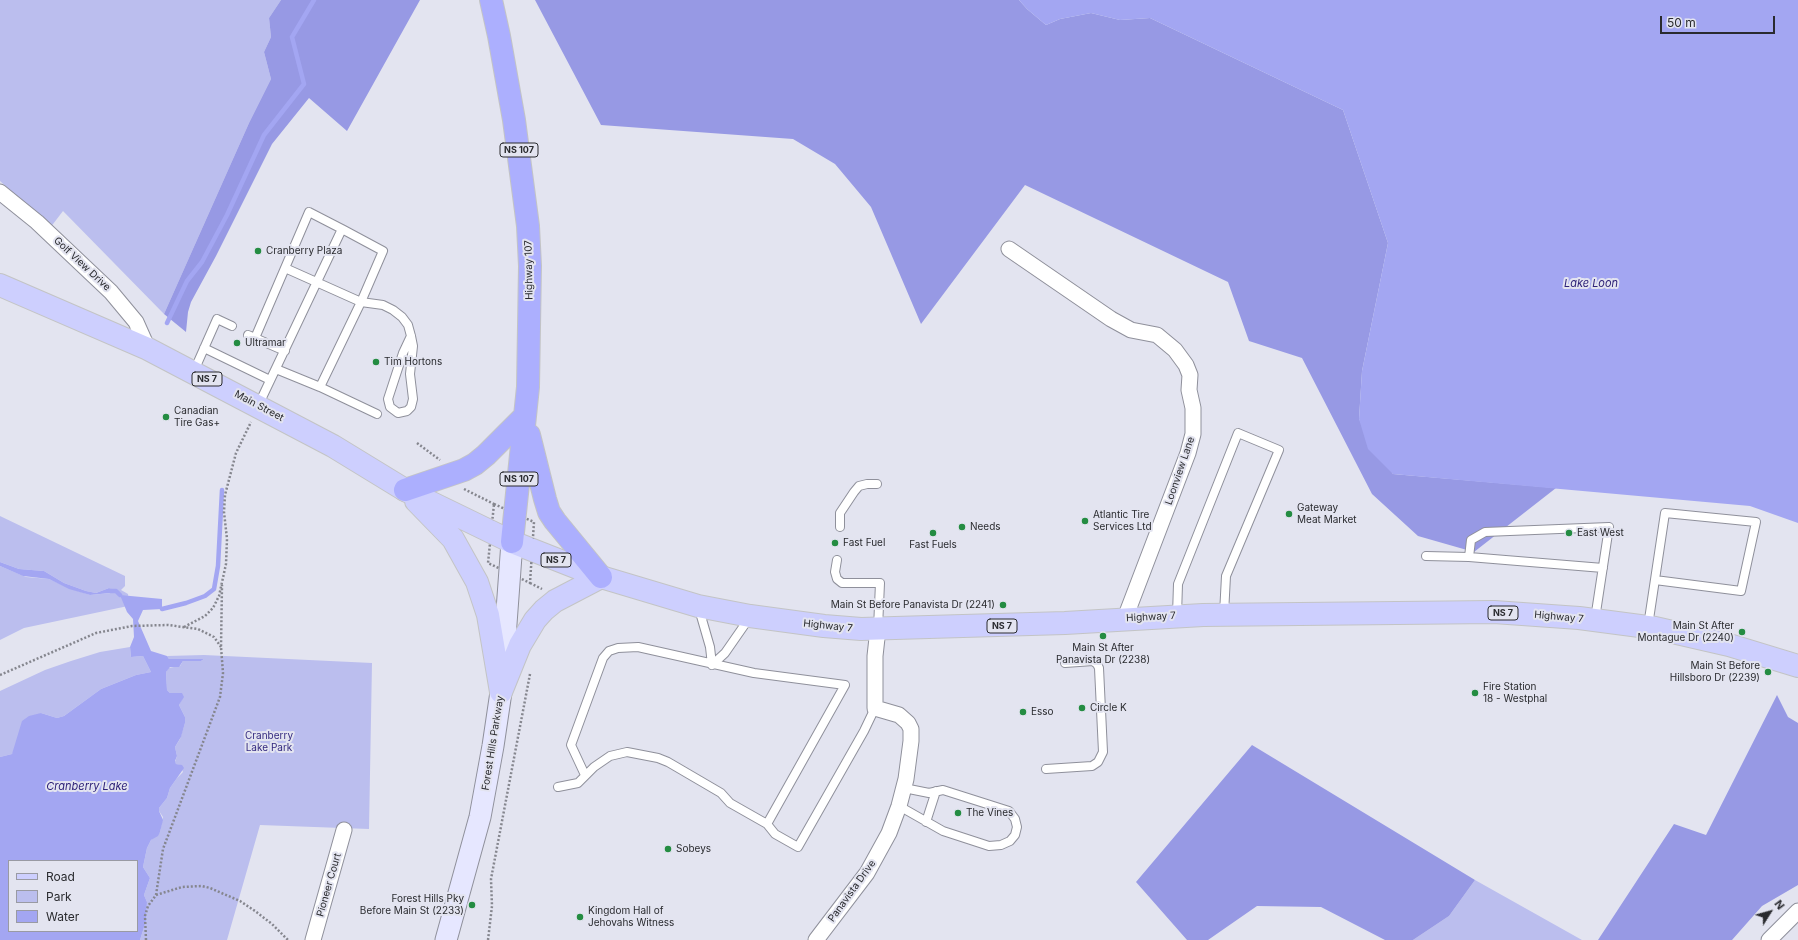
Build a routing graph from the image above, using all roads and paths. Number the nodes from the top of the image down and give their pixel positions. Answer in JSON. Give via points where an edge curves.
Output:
{"nodes":[{"id":1,"x":491,"y":0,"type":"edge"},
{"id":2,"x":0,"y":192,"type":"edge"},
{"id":3,"x":342,"y":229,"type":"junction"},
{"id":4,"x":1009,"y":249,"type":"dead end"},
{"id":5,"x":284,"y":268,"type":"junction"},
{"id":6,"x":317,"y":283,"type":"junction"},
{"id":7,"x":0,"y":285,"type":"edge"},
{"id":8,"x":361,"y":302,"type":"junction"},
{"id":9,"x":232,"y":326,"type":"dead end"},
{"id":10,"x":411,"y":336,"type":"junction"},
{"id":11,"x":204,"y":348,"type":"junction"},
{"id":12,"x":148,"y":349,"type":"junction"},
{"id":13,"x":285,"y":351,"type":"junction"},
{"id":14,"x":276,"y":369,"type":"junction"},
{"id":15,"x":193,"y":372,"type":"junction"},
{"id":16,"x":270,"y":380,"type":"junction"},
{"id":17,"x":320,"y":386,"type":"junction"},
{"id":18,"x":258,"y":406,"type":"junction"},
{"id":19,"x":377,"y":414,"type":"dead end"},
{"id":20,"x":525,"y":416,"type":"junction"},
{"id":21,"x":417,"y":444,"type":"dead end"},
{"id":22,"x":443,"y":463,"type":"dead end"},
{"id":23,"x":877,"y":484,"type":"dead end"},
{"id":24,"x":462,"y":488,"type":"dead end"},
{"id":25,"x":405,"y":490,"type":"junction"},
{"id":26,"x":494,"y":504,"type":"dead end"},
{"id":27,"x":840,"y":527,"type":"dead end"},
{"id":28,"x":512,"y":542,"type":"junction"},
{"id":29,"x":1426,"y":556,"type":"dead end"},
{"id":30,"x":1469,"y":558,"type":"junction"},
{"id":31,"x":837,"y":560,"type":"dead end"},
{"id":32,"x":1602,"y":568,"type":"junction"},
{"id":33,"x":601,"y":577,"type":"junction"},
{"id":34,"x":1655,"y":580,"type":"junction"},
{"id":35,"x":222,"y":585,"type":"junction"},
{"id":36,"x":698,"y":606,"type":"junction"},
{"id":37,"x":1224,"y":615,"type":"junction"},
{"id":38,"x":750,"y":616,"type":"junction"},
{"id":39,"x":1177,"y":616,"type":"junction"},
{"id":40,"x":1125,"y":618,"type":"junction"},
{"id":41,"x":1595,"y":620,"type":"junction"},
{"id":42,"x":184,"y":627,"type":"junction"},
{"id":43,"x":1648,"y":627,"type":"junction"},
{"id":44,"x":878,"y":629,"type":"junction"},
{"id":45,"x":222,"y":647,"type":"junction"},
{"id":46,"x":1065,"y":663,"type":"dead end"},
{"id":47,"x":712,"y":665,"type":"junction"},
{"id":48,"x":1798,"y":666,"type":"edge"},
{"id":49,"x":530,"y":670,"type":"dead end"},
{"id":50,"x":0,"y":674,"type":"edge"},
{"id":51,"x":501,"y":692,"type":"junction"},
{"id":52,"x":875,"y":708,"type":"junction"},
{"id":53,"x":1046,"y":769,"type":"dead end"},
{"id":54,"x":585,"y":776,"type":"junction"},
{"id":55,"x":558,"y":787,"type":"dead end"},
{"id":56,"x":904,"y":788,"type":"junction"},
{"id":57,"x":936,"y":791,"type":"junction"},
{"id":58,"x":899,"y":806,"type":"junction"},
{"id":59,"x":926,"y":822,"type":"junction"},
{"id":60,"x":767,"y":824,"type":"junction"},
{"id":61,"x":344,"y":830,"type":"dead end"},
{"id":62,"x":156,"y":895,"type":"junction"},
{"id":63,"x":1798,"y":911,"type":"edge"},
{"id":64,"x":146,"y":940,"type":"edge"},
{"id":65,"x":288,"y":940,"type":"edge"},
{"id":66,"x":313,"y":940,"type":"edge"},
{"id":67,"x":446,"y":940,"type":"edge"},
{"id":68,"x":488,"y":940,"type":"edge"},
{"id":69,"x":816,"y":940,"type":"edge"},
{"id":70,"x":1769,"y":940,"type":"edge"}],
"edges":[{"from":1,"to":20,"type":"highway","name":"Highway 107","number":"NS 107","via":[[514,120],[528,226],[530,266],[528,387]]},
{"from":2,"to":12,"type":"street","name":"Golf View Drive","via":[[37,222],[111,292],[136,322]]},
{"from":3,"to":5,"type":"lane","via":[[309,212]]},
{"from":3,"to":6,"type":"lane"},
{"from":3,"to":8,"type":"lane","via":[[383,251]]},
{"from":4,"to":40,"type":"street","name":"Loonview Lane","via":[[1111,319],[1131,330],[1157,335],[1175,350],[1190,375],[1193,434],[1188,453]]},
{"from":5,"to":6,"type":"lane"},
{"from":5,"to":13,"type":"lane","via":[[251,336]]},
{"from":6,"to":8,"type":"lane"},
{"from":6,"to":13,"type":"lane"},
{"from":7,"to":12,"type":"main road","name":"Main Street","number":"NS 7"},
{"from":8,"to":10,"type":"lane","via":[[384,305],[402,316]]},
{"from":8,"to":17,"type":"lane"},
{"from":9,"to":11,"type":"lane","via":[[217,319]]},
{"from":10,"to":10,"type":"lane","via":[[413,346],[410,374],[413,399],[411,407],[398,413],[390,406],[388,399]]},
{"from":11,"to":15,"type":"lane"},
{"from":11,"to":16,"type":"lane"},
{"from":12,"to":15,"type":"main road","name":"Main Street","number":"NS 7"},
{"from":13,"to":14,"type":"lane"},
{"from":14,"to":16,"type":"lane"},
{"from":14,"to":17,"type":"lane"},
{"from":15,"to":18,"type":"main road","name":"Main Street","number":"NS 7"},
{"from":16,"to":18,"type":"lane"},
{"from":17,"to":19,"type":"lane"},
{"from":18,"to":25,"type":"main road","name":"Main Street","number":"NS 7","via":[[333,446]]},
{"from":18,"to":35,"type":"path","via":[[236,453],[227,482],[224,512],[227,539]]},
{"from":20,"to":25,"type":"highway","via":[[474,464],[464,470]]},
{"from":20,"to":28,"type":"highway","name":"Highway 107","number":"NS 107"},
{"from":20,"to":33,"type":"highway","via":[[549,512]]},
{"from":21,"to":22,"type":"path"},
{"from":23,"to":27,"type":"lane","via":[[859,486],[840,513]]},
{"from":24,"to":26,"type":"path"},
{"from":25,"to":28,"type":"main road","name":"Main Street","number":"NS 7"},
{"from":25,"to":51,"type":"main road","via":[[453,539],[477,582],[488,615]]},
{"from":28,"to":33,"type":"main road","name":"Highway 7","number":"NS 7"},
{"from":28,"to":51,"type":"main road","name":"Forest Hills Parkway"},
{"from":29,"to":30,"type":"lane"},
{"from":30,"to":32,"type":"lane"},
{"from":30,"to":32,"type":"lane","via":[[1471,540],[1485,532],[1609,527]]},
{"from":31,"to":44,"type":"lane","via":[[835,572],[837,579],[842,583],[880,583]]},
{"from":32,"to":41,"type":"lane"},
{"from":33,"to":36,"type":"main road","name":"Highway 7","number":"NS 7"},
{"from":33,"to":51,"type":"main road","via":[[555,601],[535,620],[520,645]]},
{"from":34,"to":34,"type":"lane","via":[[1665,513],[1756,522],[1741,591]]},
{"from":34,"to":43,"type":"lane"},
{"from":35,"to":42,"type":"path","via":[[213,608],[205,616]]},
{"from":35,"to":45,"type":"path"},
{"from":36,"to":38,"type":"main road","name":"Highway 7","number":"NS 7"},
{"from":36,"to":47,"type":"lane","via":[[710,647]]},
{"from":37,"to":39,"type":"main road","name":"Highway 7","number":"NS 7"},
{"from":37,"to":39,"type":"lane","via":[[1226,576],[1279,450],[1238,433],[1178,584]]},
{"from":37,"to":41,"type":"main road","name":"Highway 7","number":"NS 7","via":[[1494,612]]},
{"from":38,"to":44,"type":"main road","name":"Highway 7","number":"NS 7","via":[[824,626]]},
{"from":38,"to":47,"type":"lane","via":[[725,653]]},
{"from":39,"to":40,"type":"main road","name":"Highway 7","number":"NS 7"},
{"from":40,"to":44,"type":"main road","name":"Highway 7","number":"NS 7","via":[[1065,623]]},
{"from":41,"to":43,"type":"main road","name":"Highway 7","number":"NS 7"},
{"from":42,"to":45,"type":"path","via":[[206,632]]},
{"from":42,"to":50,"type":"path","via":[[142,625],[96,633]]},
{"from":43,"to":48,"type":"main road","name":"Highway 7","number":"NS 7","via":[[1729,645]]},
{"from":44,"to":52,"type":"street"},
{"from":45,"to":62,"type":"path","via":[[220,697],[163,849]]},
{"from":46,"to":53,"type":"lane","via":[[1093,661],[1099,668],[1103,752],[1098,762],[1092,766]]},
{"from":47,"to":54,"type":"lane","via":[[638,647],[609,651],[603,658],[571,745]]},
{"from":47,"to":60,"type":"lane","via":[[754,674],[845,685]]},
{"from":49,"to":68,"type":"path","via":[[491,879],[492,906]]},
{"from":51,"to":67,"type":"main road","name":"Forest Hills Parkway","via":[[480,817]]},
{"from":52,"to":56,"type":"street","name":"Panavista Drive","via":[[898,715],[908,723],[912,741]]},
{"from":52,"to":60,"type":"lane","via":[[798,847],[775,834]]},
{"from":54,"to":55,"type":"lane","via":[[578,783]]},
{"from":54,"to":60,"type":"lane","via":[[610,756],[617,754],[627,752],[658,758],[721,793],[730,803]]},
{"from":56,"to":57,"type":"lane","via":[[929,793]]},
{"from":56,"to":58,"type":"street","name":"Panavista Drive"},
{"from":57,"to":59,"type":"lane"},
{"from":57,"to":59,"type":"lane","via":[[943,790],[1009,811],[1017,827],[1015,835],[1001,845],[989,846],[943,831]]},
{"from":58,"to":59,"type":"lane"},
{"from":58,"to":69,"type":"street","name":"Panavista Drive","via":[[889,833],[867,873]]},
{"from":61,"to":66,"type":"street","name":"Pioneer Court"},
{"from":62,"to":64,"type":"path","via":[[145,916]]},
{"from":62,"to":65,"type":"path","via":[[182,887],[210,888],[240,901],[272,924]]},
{"from":63,"to":70,"type":"street"}]}
